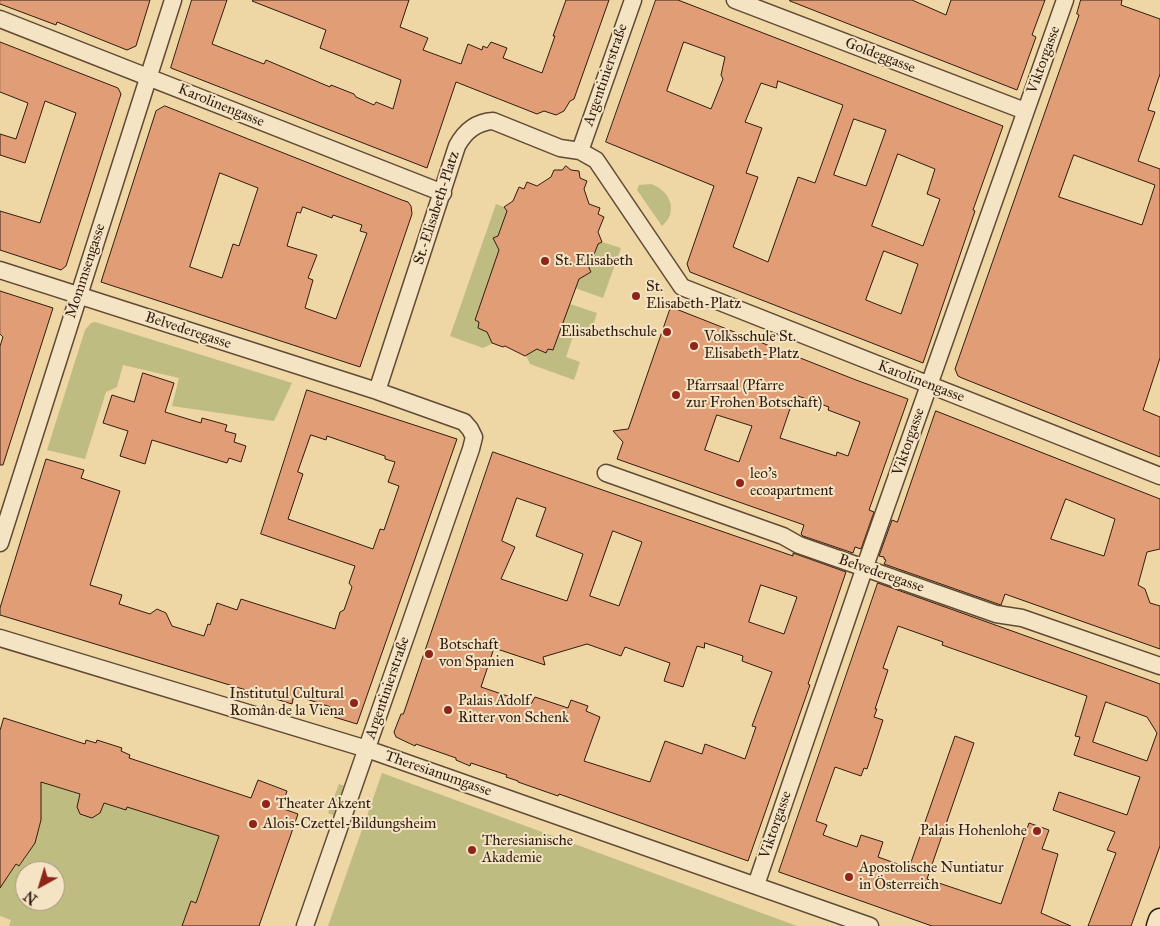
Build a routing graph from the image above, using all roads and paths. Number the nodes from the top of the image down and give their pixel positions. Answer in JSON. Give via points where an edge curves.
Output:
{"nodes":[{"id":1,"x":173,"y":0,"type":"edge"},
{"id":2,"x":633,"y":0,"type":"edge"},
{"id":3,"x":735,"y":0,"type":"edge"},
{"id":4,"x":1065,"y":0,"type":"edge"},
{"id":5,"x":0,"y":19,"type":"edge"},
{"id":6,"x":148,"y":77,"type":"junction"},
{"id":7,"x":1025,"y":111,"type":"junction"},
{"id":8,"x":580,"y":151,"type":"junction"},
{"id":9,"x":443,"y":193,"type":"junction"},
{"id":10,"x":0,"y":270,"type":"edge"},
{"id":11,"x":682,"y":287,"type":"joint"},
{"id":12,"x":79,"y":296,"type":"junction"},
{"id":13,"x":929,"y":385,"type":"junction"},
{"id":14,"x":377,"y":391,"type":"junction"},
{"id":15,"x":606,"y":473,"type":"dead end"},
{"id":16,"x":1160,"y":476,"type":"edge"},
{"id":17,"x":0,"y":543,"type":"edge"},
{"id":18,"x":864,"y":568,"type":"junction"},
{"id":19,"x":1,"y":641,"type":"edge"},
{"id":20,"x":1160,"y":666,"type":"edge"},
{"id":21,"x":367,"y":749,"type":"junction"},
{"id":22,"x":756,"y":885,"type":"junction"},
{"id":23,"x":1160,"y":920,"type":"edge"},
{"id":24,"x":305,"y":926,"type":"edge"},
{"id":25,"x":870,"y":926,"type":"edge"},
{"id":26,"x":1158,"y":926,"type":"edge"}],
"edges":[{"from":1,"to":6,"type":"street","name":"Mommsengasse"},
{"from":2,"to":8,"type":"street","name":"Argentinierstraße"},
{"from":3,"to":7,"type":"street","name":"Goldeggasse"},
{"from":4,"to":7,"type":"street","name":"Viktorgasse"},
{"from":5,"to":6,"type":"street","name":"Karolinengasse"},
{"from":6,"to":9,"type":"street","name":"Karolinengasse"},
{"from":6,"to":12,"type":"street","name":"Mommsengasse"},
{"from":7,"to":13,"type":"street","name":"Viktorgasse"},
{"from":8,"to":9,"type":"street","name":"St.-Elisabeth-Platz","via":[[560,148],[499,122],[485,121],[470,129],[460,140]]},
{"from":8,"to":11,"type":"street","name":"St.-Elisabeth-Platz","via":[[599,164]]},
{"from":9,"to":14,"type":"street","name":"St.-Elisabeth-Platz"},
{"from":10,"to":12,"type":"street","name":"Belvederegasse"},
{"from":11,"to":13,"type":"street","name":"Karolinengasse"},
{"from":12,"to":14,"type":"street","name":"Belvederegasse"},
{"from":12,"to":17,"type":"street","name":"Mommsengasse"},
{"from":13,"to":16,"type":"street","name":"Karolinengasse"},
{"from":13,"to":18,"type":"street","name":"Viktorgasse"},
{"from":14,"to":21,"type":"street","name":"Argentinierstraße","via":[[464,422],[474,437]]},
{"from":15,"to":18,"type":"street","name":"Belvederegasse"},
{"from":18,"to":20,"type":"street","name":"Belvederegasse"},
{"from":18,"to":22,"type":"street","name":"Viktorgasse"},
{"from":19,"to":21,"type":"street","name":"Theresianumgasse"},
{"from":21,"to":22,"type":"street","name":"Theresianumgasse"},
{"from":21,"to":24,"type":"street","name":"Argentinierstraße"},
{"from":22,"to":25,"type":"street","name":"Theresianumgasse"},
{"from":23,"to":26,"type":"main road"}]}
